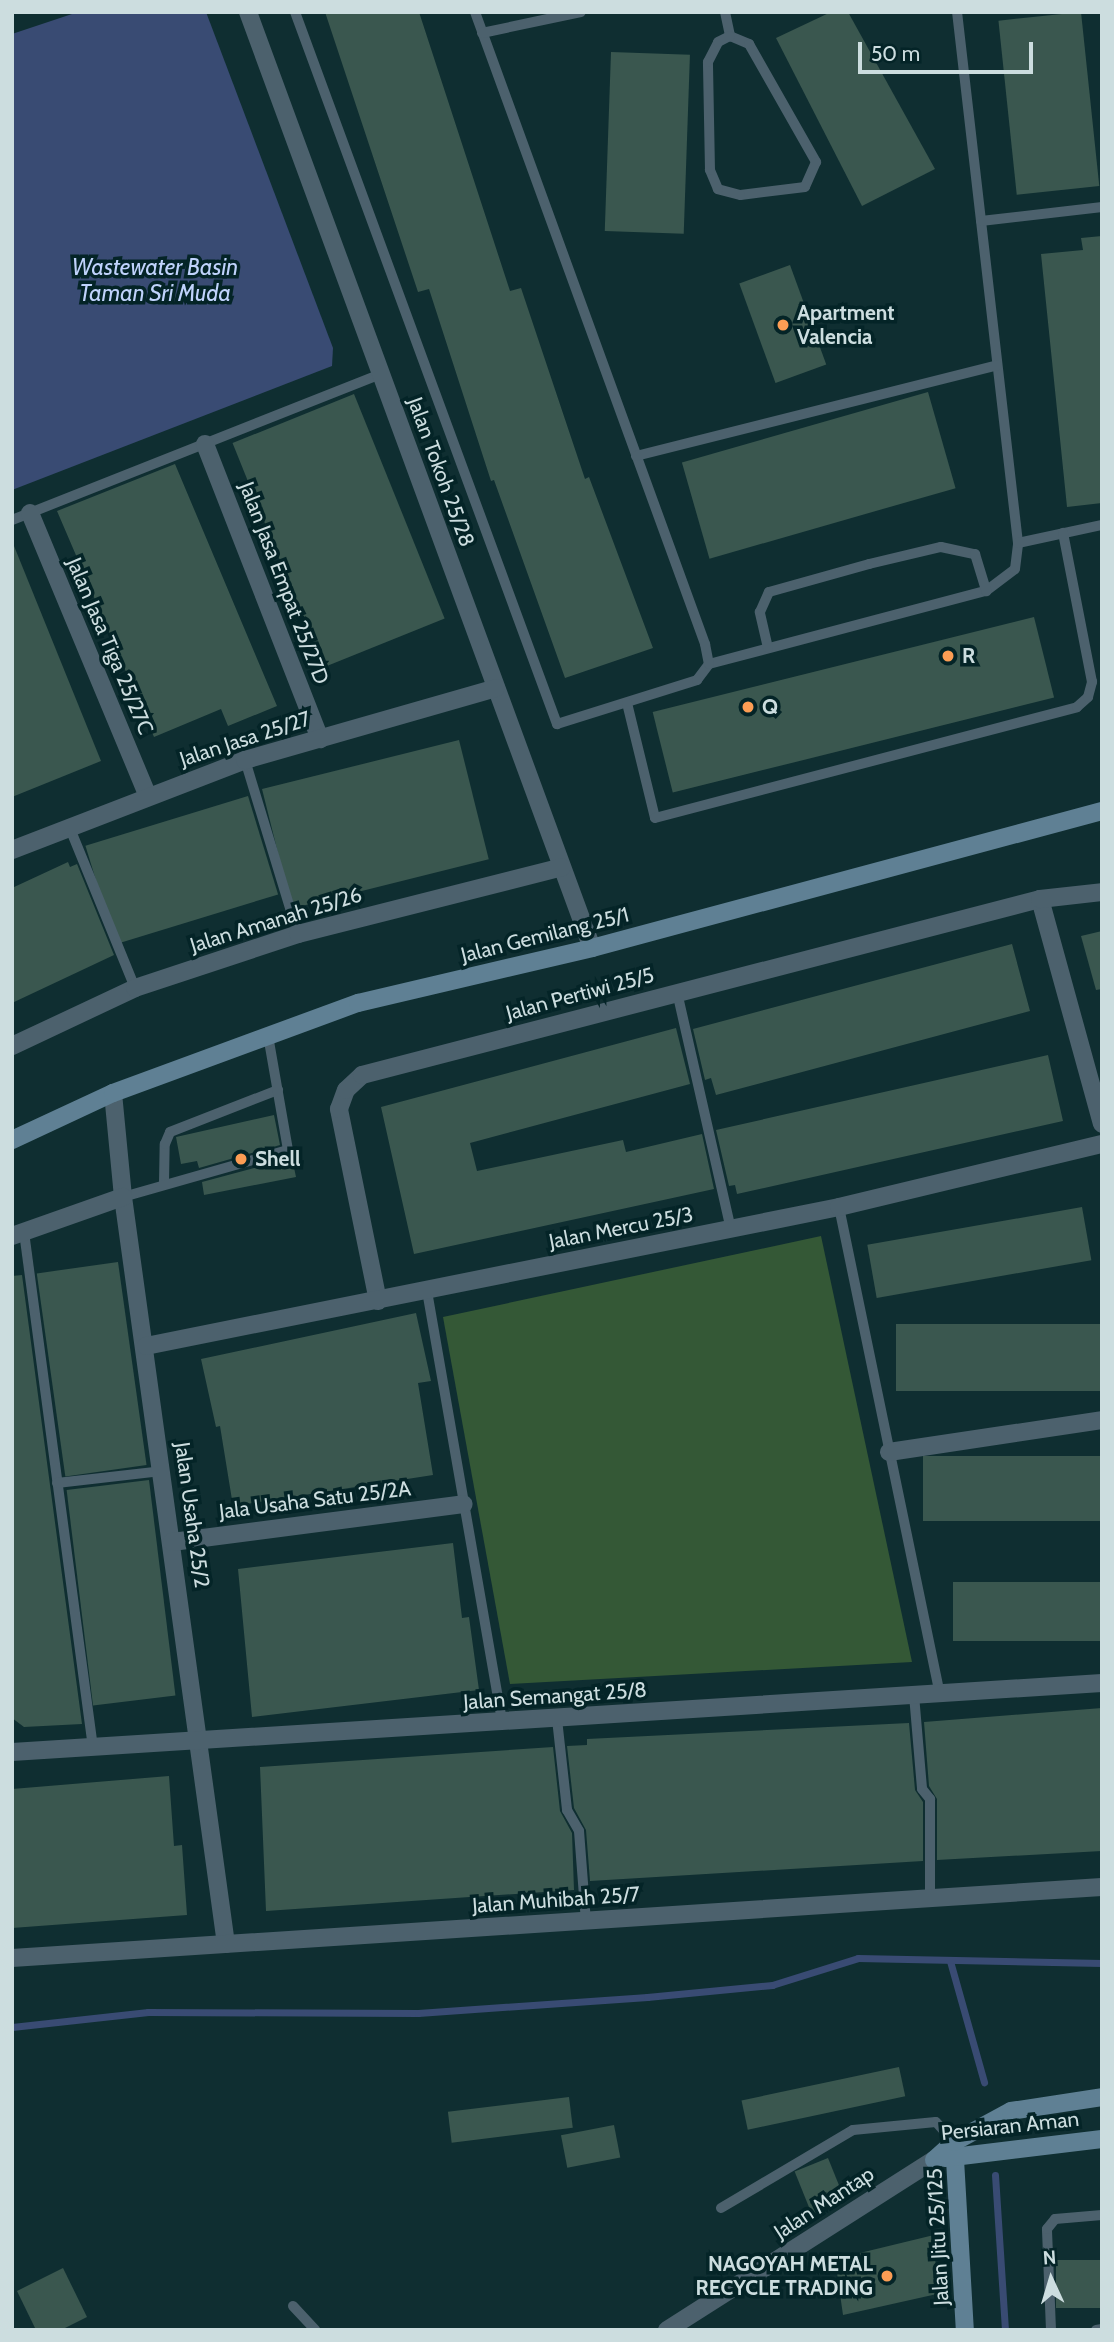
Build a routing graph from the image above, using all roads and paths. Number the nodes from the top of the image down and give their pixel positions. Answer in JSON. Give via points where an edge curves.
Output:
{"nodes":[{"id":1,"x":248,"y":12,"type":"edge"},
{"id":2,"x":295,"y":12,"type":"edge"},
{"id":3,"x":475,"y":12,"type":"edge"},
{"id":4,"x":582,"y":12,"type":"edge"},
{"id":5,"x":725,"y":12,"type":"edge"},
{"id":6,"x":957,"y":12,"type":"edge"},
{"id":7,"x":482,"y":33,"type":"junction"},
{"id":8,"x":730,"y":36,"type":"junction"},
{"id":9,"x":1102,"y":207,"type":"edge"},
{"id":10,"x":981,"y":221,"type":"junction"},
{"id":11,"x":997,"y":365,"type":"junction"},
{"id":12,"x":381,"y":374,"type":"junction"},
{"id":13,"x":205,"y":444,"type":"junction"},
{"id":14,"x":636,"y":456,"type":"junction"},
{"id":15,"x":30,"y":513,"type":"junction"},
{"id":16,"x":12,"y":520,"type":"edge"},
{"id":17,"x":1102,"y":525,"type":"edge"},
{"id":18,"x":1063,"y":533,"type":"junction"},
{"id":19,"x":1018,"y":543,"type":"junction"},
{"id":20,"x":986,"y":591,"type":"junction"},
{"id":21,"x":768,"y":648,"type":"junction"},
{"id":22,"x":709,"y":664,"type":"junction"},
{"id":23,"x":496,"y":688,"type":"junction"},
{"id":24,"x":627,"y":703,"type":"junction"},
{"id":25,"x":320,"y":739,"type":"junction"},
{"id":26,"x":245,"y":760,"type":"junction"},
{"id":27,"x":148,"y":796,"type":"junction"},
{"id":28,"x":1102,"y":811,"type":"edge"},
{"id":29,"x":68,"y":825,"type":"junction"},
{"id":30,"x":12,"y":850,"type":"edge"},
{"id":31,"x":562,"y":867,"type":"junction"},
{"id":32,"x":1102,"y":892,"type":"edge"},
{"id":33,"x":1040,"y":899,"type":"junction"},
{"id":34,"x":298,"y":933,"type":"junction"},
{"id":35,"x":592,"y":948,"type":"junction"},
{"id":36,"x":135,"y":988,"type":"junction"},
{"id":37,"x":677,"y":992,"type":"junction"},
{"id":38,"x":268,"y":1035,"type":"junction"},
{"id":39,"x":12,"y":1046,"type":"edge"},
{"id":40,"x":278,"y":1090,"type":"junction"},
{"id":41,"x":113,"y":1093,"type":"junction"},
{"id":42,"x":1102,"y":1124,"type":"edge"},
{"id":43,"x":12,"y":1140,"type":"edge"},
{"id":44,"x":1102,"y":1144,"type":"edge"},
{"id":45,"x":164,"y":1183,"type":"junction"},
{"id":46,"x":123,"y":1197,"type":"junction"},
{"id":47,"x":839,"y":1207,"type":"junction"},
{"id":48,"x":731,"y":1229,"type":"junction"},
{"id":49,"x":18,"y":1234,"type":"edge"},
{"id":50,"x":427,"y":1291,"type":"junction"},
{"id":51,"x":378,"y":1301,"type":"junction"},
{"id":52,"x":146,"y":1346,"type":"junction"},
{"id":53,"x":1102,"y":1420,"type":"edge"},
{"id":54,"x":890,"y":1452,"type":"junction"},
{"id":55,"x":163,"y":1471,"type":"junction"},
{"id":56,"x":57,"y":1483,"type":"junction"},
{"id":57,"x":464,"y":1504,"type":"junction"},
{"id":58,"x":172,"y":1542,"type":"junction"},
{"id":59,"x":1102,"y":1683,"type":"edge"},
{"id":60,"x":940,"y":1693,"type":"junction"},
{"id":61,"x":914,"y":1695,"type":"junction"},
{"id":62,"x":557,"y":1719,"type":"junction"},
{"id":63,"x":502,"y":1723,"type":"junction"},
{"id":64,"x":199,"y":1743,"type":"junction"},
{"id":65,"x":93,"y":1749,"type":"junction"},
{"id":66,"x":12,"y":1752,"type":"edge"},
{"id":67,"x":1102,"y":1888,"type":"edge"},
{"id":68,"x":930,"y":1899,"type":"junction"},
{"id":69,"x":586,"y":1921,"type":"junction"},
{"id":70,"x":226,"y":1944,"type":"junction"},
{"id":71,"x":12,"y":1958,"type":"edge"},
{"id":72,"x":1102,"y":2097,"type":"edge"},
{"id":73,"x":1102,"y":2139,"type":"edge"},
{"id":74,"x":956,"y":2149,"type":"junction"},
{"id":75,"x":934,"y":2160,"type":"joint"},
{"id":76,"x":721,"y":2208,"type":"dead end"},
{"id":77,"x":1102,"y":2215,"type":"edge"},
{"id":78,"x":293,"y":2306,"type":"dead end"},
{"id":79,"x":1102,"y":2329,"type":"edge"},
{"id":80,"x":315,"y":2330,"type":"edge"},
{"id":81,"x":667,"y":2330,"type":"edge"},
{"id":82,"x":965,"y":2330,"type":"edge"},
{"id":83,"x":1051,"y":2330,"type":"edge"},
{"id":84,"x":1096,"y":2330,"type":"edge"}],
"edges":[{"from":1,"to":12,"type":"street","name":"Jalan Tokoh 25/28"},
{"from":2,"to":24,"type":"lane","via":[[557,724]]},
{"from":3,"to":7,"type":"lane"},
{"from":4,"to":7,"type":"lane"},
{"from":5,"to":8,"type":"lane"},
{"from":6,"to":10,"type":"lane"},
{"from":7,"to":14,"type":"lane"},
{"from":8,"to":8,"type":"lane","via":[[750,44],[816,162],[805,187],[740,195],[719,190],[710,170],[708,62],[718,42]]},
{"from":9,"to":10,"type":"lane"},
{"from":10,"to":11,"type":"lane"},
{"from":11,"to":14,"type":"lane"},
{"from":11,"to":19,"type":"lane"},
{"from":12,"to":13,"type":"lane"},
{"from":12,"to":23,"type":"street","name":"Jalan Tokoh 25/28"},
{"from":13,"to":15,"type":"lane"},
{"from":13,"to":25,"type":"street","name":"Jalan Jasa Empat 25/27D"},
{"from":14,"to":22,"type":"lane"},
{"from":15,"to":16,"type":"lane"},
{"from":15,"to":27,"type":"street","name":"Jalan Jasa Tiga 25/27C"},
{"from":17,"to":18,"type":"lane"},
{"from":18,"to":19,"type":"lane"},
{"from":18,"to":24,"type":"lane","via":[[1092,681],[1088,697],[1077,707],[656,818]]},
{"from":19,"to":20,"type":"lane","via":[[1015,569]]},
{"from":20,"to":21,"type":"lane"},
{"from":20,"to":21,"type":"lane","via":[[975,554],[941,547],[869,564],[769,592],[760,612]]},
{"from":21,"to":22,"type":"lane"},
{"from":22,"to":24,"type":"lane","via":[[697,680]]},
{"from":23,"to":25,"type":"street","name":"Jalan Jasa 25/27"},
{"from":23,"to":31,"type":"street","name":"Jalan Tokoh 25/28"},
{"from":25,"to":26,"type":"street","name":"Jalan Jasa 25/27"},
{"from":26,"to":27,"type":"street","name":"Jalan Jasa 25/27"},
{"from":26,"to":34,"type":"lane"},
{"from":27,"to":29,"type":"street","name":"Jalan Jasa 25/27"},
{"from":28,"to":35,"type":"street","name":"Jalan Gemilang 25/1"},
{"from":29,"to":30,"type":"street","name":"Jalan Jasa 25/27"},
{"from":29,"to":36,"type":"lane"},
{"from":31,"to":34,"type":"street","name":"Jalan Amanah 25/26"},
{"from":31,"to":35,"type":"street","name":"Jalan Tokoh 25/28"},
{"from":32,"to":33,"type":"street","name":"Jalan Pertiwi 25/5"},
{"from":33,"to":37,"type":"street","name":"Jalan Pertiwi 25/5"},
{"from":33,"to":42,"type":"street"},
{"from":34,"to":36,"type":"street","name":"Jalan Amanah 25/26"},
{"from":35,"to":38,"type":"street","name":"Jalan Gemilang 25/1","via":[[358,1003]]},
{"from":36,"to":39,"type":"street","name":"Jalan Amanah 25/26"},
{"from":37,"to":48,"type":"lane"},
{"from":37,"to":51,"type":"street","name":"Jalan Pertiwi 25/5","via":[[362,1075],[346,1090],[339,1109]]},
{"from":38,"to":40,"type":"lane"},
{"from":38,"to":41,"type":"street","name":"Jalan Gemilang 25/1"},
{"from":40,"to":45,"type":"lane","via":[[170,1132]]},
{"from":40,"to":45,"type":"lane","via":[[288,1150]]},
{"from":41,"to":43,"type":"street","name":"Jalan Gemilang 25/1"},
{"from":41,"to":46,"type":"street","name":"Jalan Usaha 25/2"},
{"from":44,"to":47,"type":"street","name":"Jalan Mercu 25/3"},
{"from":45,"to":46,"type":"lane"},
{"from":46,"to":49,"type":"street"},
{"from":46,"to":52,"type":"street","name":"Jalan Usaha 25/2"},
{"from":47,"to":48,"type":"street","name":"Jalan Mercu 25/3"},
{"from":47,"to":54,"type":"lane"},
{"from":48,"to":50,"type":"street","name":"Jalan Mercu 25/3"},
{"from":49,"to":56,"type":"lane"},
{"from":50,"to":51,"type":"street","name":"Jalan Mercu 25/3"},
{"from":50,"to":57,"type":"lane"},
{"from":51,"to":52,"type":"street","name":"Jalan Mercu 25/3"},
{"from":52,"to":55,"type":"street","name":"Jalan Usaha 25/2"},
{"from":53,"to":54,"type":"street"},
{"from":54,"to":60,"type":"lane"},
{"from":55,"to":56,"type":"lane"},
{"from":55,"to":58,"type":"street","name":"Jalan Usaha 25/2"},
{"from":56,"to":65,"type":"lane"},
{"from":57,"to":58,"type":"street","name":"Jala Usaha Satu 25/2A"},
{"from":57,"to":63,"type":"lane"},
{"from":58,"to":64,"type":"street","name":"Jalan Usaha 25/2"},
{"from":59,"to":60,"type":"street","name":"Jalan Semangat 25/8"},
{"from":60,"to":61,"type":"street","name":"Jalan Semangat 25/8"},
{"from":61,"to":62,"type":"street","name":"Jalan Semangat 25/8"},
{"from":61,"to":68,"type":"lane","via":[[922,1789],[930,1799]]},
{"from":62,"to":63,"type":"street","name":"Jalan Semangat 25/8"},
{"from":62,"to":69,"type":"lane","via":[[567,1810],[579,1831]]},
{"from":63,"to":64,"type":"street","name":"Jalan Semangat 25/8"},
{"from":64,"to":65,"type":"street","name":"Jalan Semangat 25/8"},
{"from":64,"to":70,"type":"street","name":"Jalan Usaha 25/2"},
{"from":65,"to":66,"type":"street","name":"Jalan Semangat 25/8"},
{"from":67,"to":68,"type":"street","name":"Jalan Muhibah 25/7"},
{"from":68,"to":69,"type":"street","name":"Jalan Muhibah 25/7"},
{"from":69,"to":70,"type":"street","name":"Jalan Muhibah 25/7"},
{"from":70,"to":71,"type":"street","name":"Jalan Muhibah 25/7"},
{"from":72,"to":74,"type":"street","name":"Persiaran Aman","via":[[1011,2111]]},
{"from":73,"to":74,"type":"street","name":"Persiaran Aman"},
{"from":74,"to":75,"type":"street","name":"Persiaran Aman"},
{"from":74,"to":76,"type":"lane","via":[[936,2122],[853,2130]]},
{"from":74,"to":82,"type":"street","name":"Jalan Jitu 25/125"},
{"from":75,"to":81,"type":"street","name":"Jalan Mantap"},
{"from":77,"to":83,"type":"lane","via":[[1055,2219],[1046,2229]]},
{"from":78,"to":80,"type":"lane"},
{"from":79,"to":84,"type":"lane"}]}
